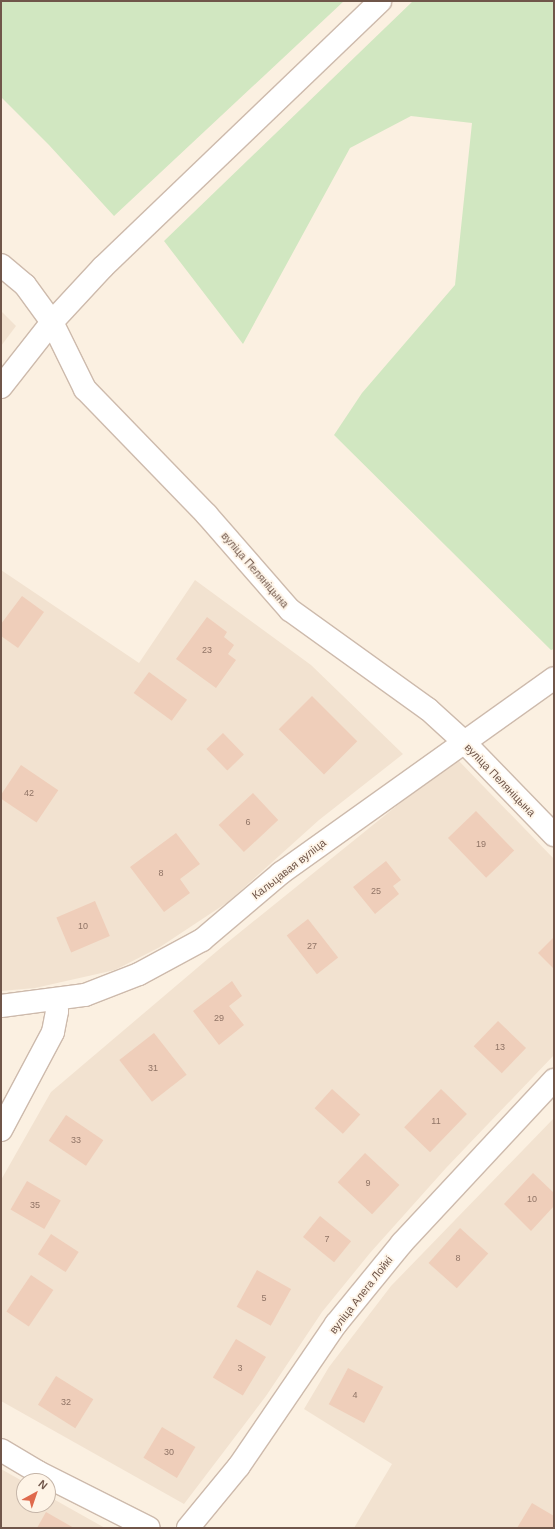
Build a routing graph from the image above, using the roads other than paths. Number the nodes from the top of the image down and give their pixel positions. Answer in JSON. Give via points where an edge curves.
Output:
{"nodes":[{"id":1,"x":380,"y":1,"type":"edge"},
{"id":2,"x":1,"y":265,"type":"edge"},
{"id":3,"x":52,"y":322,"type":"junction"},
{"id":4,"x":1,"y":387,"type":"edge"},
{"id":5,"x":554,"y":678,"type":"edge"},
{"id":6,"x":463,"y":741,"type":"junction"},
{"id":7,"x":554,"y":835,"type":"edge"},
{"id":8,"x":55,"y":1000,"type":"junction"},
{"id":9,"x":1,"y":1006,"type":"edge"},
{"id":10,"x":554,"y":1080,"type":"edge"},
{"id":11,"x":1,"y":1130,"type":"edge"},
{"id":12,"x":1,"y":1450,"type":"edge"},
{"id":13,"x":150,"y":1528,"type":"edge"},
{"id":14,"x":188,"y":1528,"type":"edge"}],
"edges":[{"from":1,"to":3,"type":"street","via":[[103,267]]},
{"from":2,"to":3,"type":"street","name":"вуліца Пеляніцына","via":[[25,285]]},
{"from":3,"to":4,"type":"street"},
{"from":3,"to":6,"type":"street","name":"вуліца Пеляніцына","via":[[85,389],[207,515],[290,610],[428,709]]},
{"from":5,"to":6,"type":"street","name":"Кальцавая вуліца"},
{"from":6,"to":7,"type":"street","name":"вуліца Пеляніцына"},
{"from":6,"to":8,"type":"street","name":"Кальцавая вуліца","via":[[281,873],[202,940],[139,974],[85,995]]},
{"from":8,"to":9,"type":"street","name":"Кальцавая вуліца"},
{"from":8,"to":11,"type":"street","via":[[57,1011],[53,1032]]},
{"from":10,"to":14,"type":"street","name":"вуліца Алега Лойкі","via":[[402,1244],[336,1324],[239,1466]]},
{"from":12,"to":13,"type":"street","via":[[38,1472]]}]}
